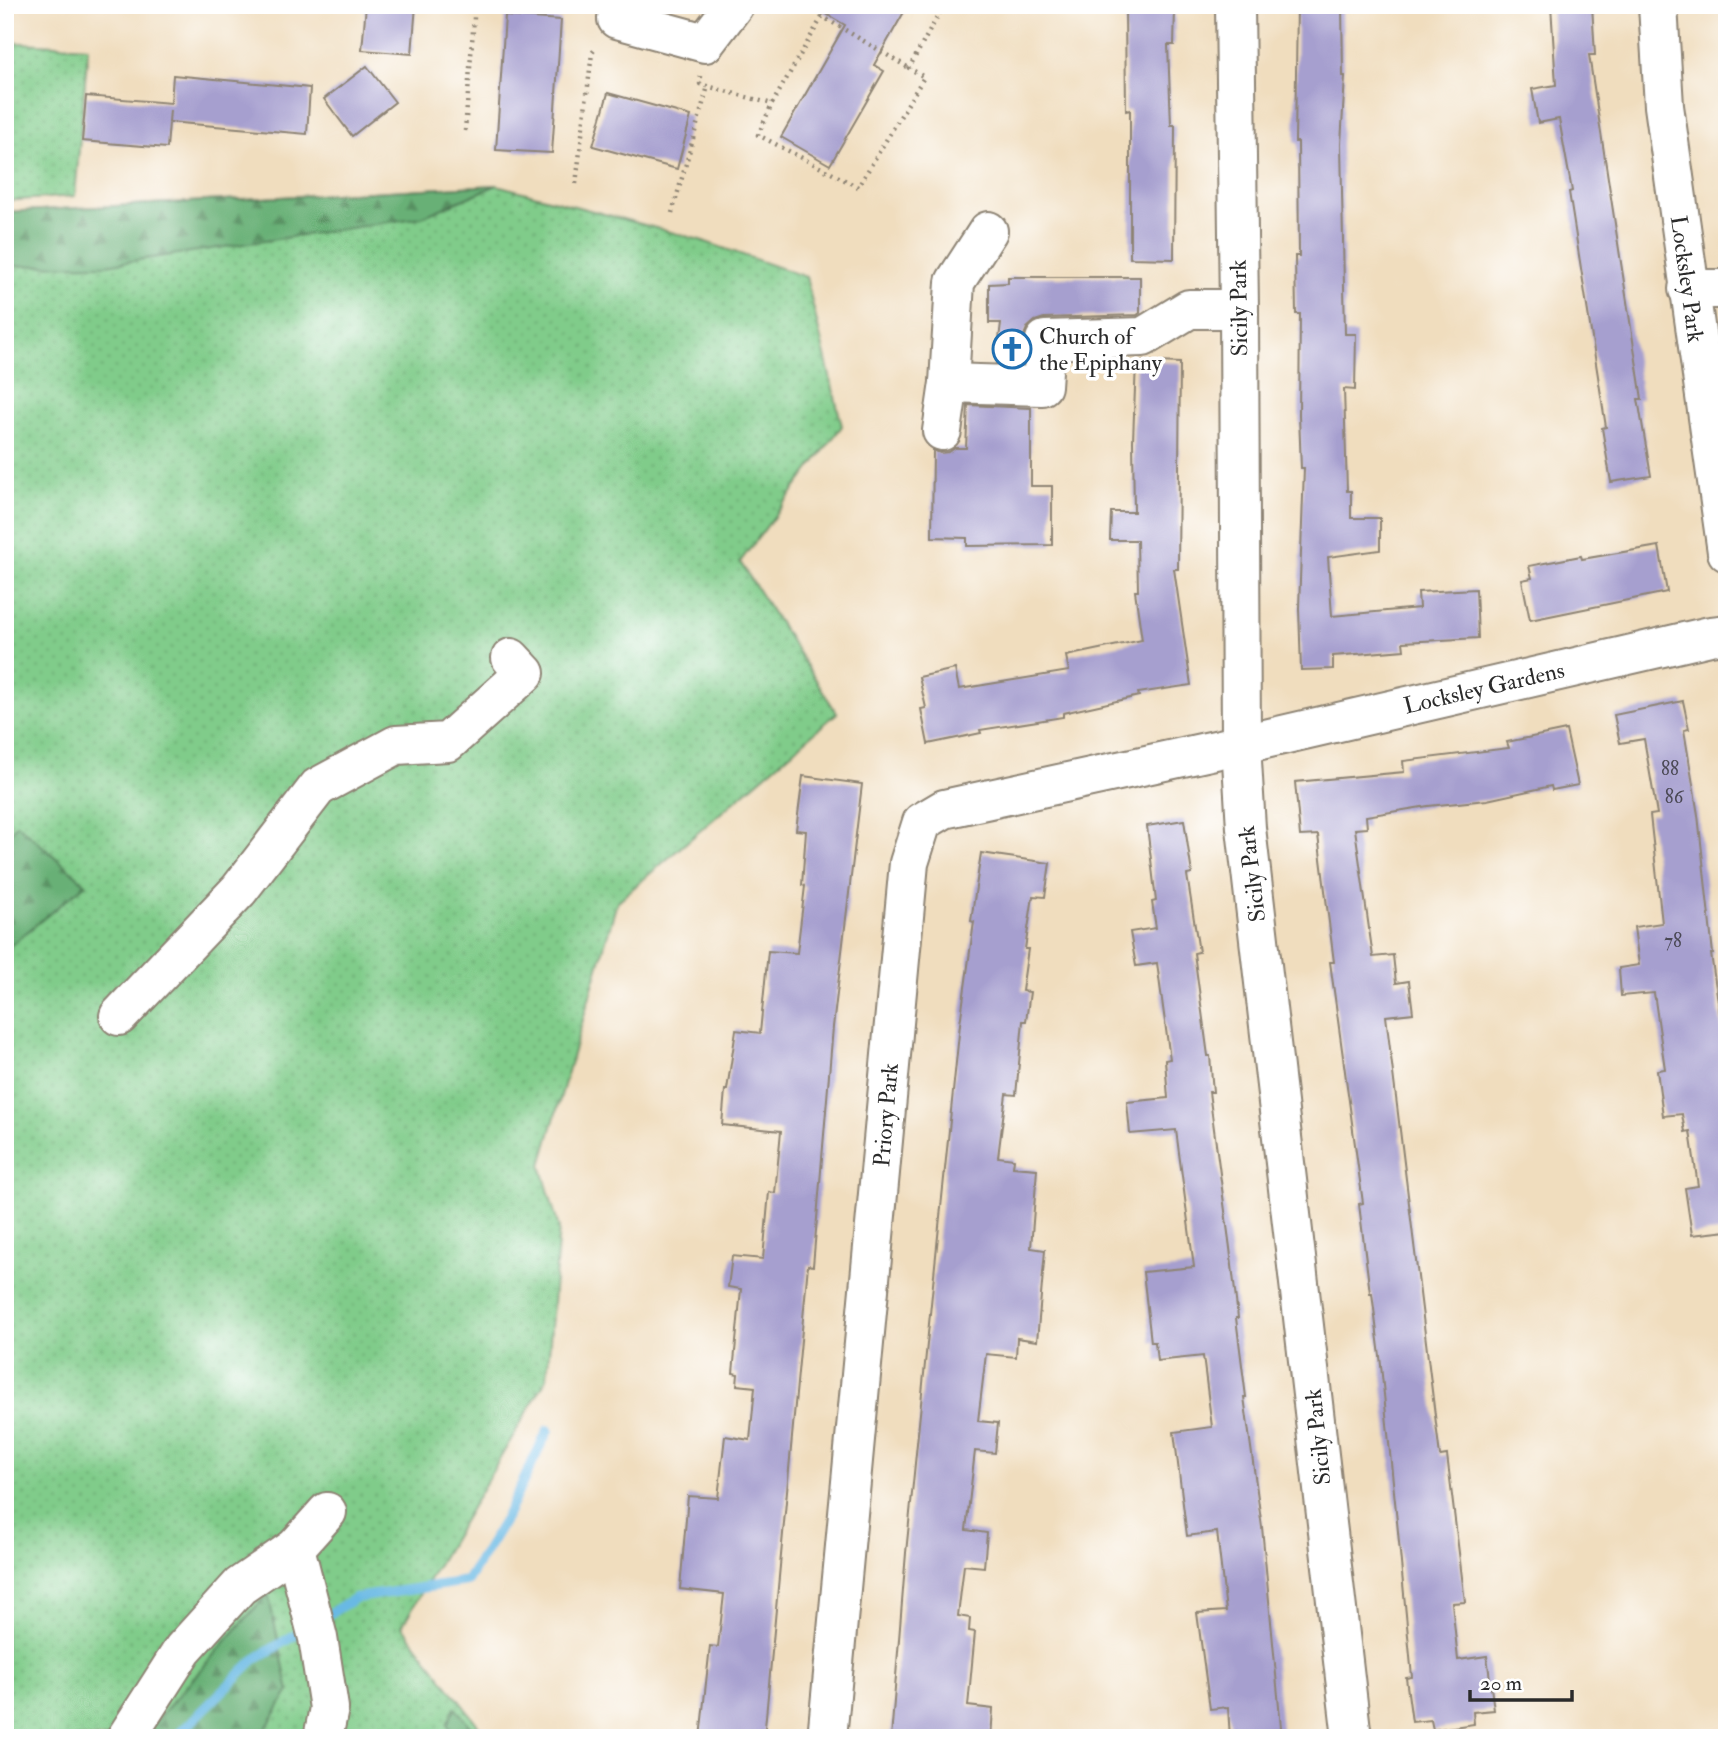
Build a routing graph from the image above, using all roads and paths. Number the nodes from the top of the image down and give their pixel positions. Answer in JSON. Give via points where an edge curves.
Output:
{"nodes":[{"id":1,"x":475,"y":5,"type":"edge"},
{"id":2,"x":734,"y":5,"type":"edge"},
{"id":3,"x":803,"y":5,"type":"edge"},
{"id":4,"x":944,"y":5,"type":"edge"},
{"id":5,"x":1235,"y":5,"type":"edge"},
{"id":6,"x":1658,"y":5,"type":"edge"},
{"id":7,"x":618,"y":12,"type":"edge"},
{"id":8,"x":822,"y":16,"type":"junction"},
{"id":9,"x":705,"y":43,"type":"junction"},
{"id":10,"x":909,"y":68,"type":"junction"},
{"id":11,"x":708,"y":86,"type":"junction"},
{"id":12,"x":772,"y":104,"type":"junction"},
{"id":13,"x":465,"y":131,"type":"dead end"},
{"id":14,"x":576,"y":184,"type":"dead end"},
{"id":15,"x":672,"y":213,"type":"dead end"},
{"id":16,"x":988,"y":231,"type":"dead end"},
{"id":17,"x":1688,"y":289,"type":"junction"},
{"id":18,"x":1727,"y":289,"type":"edge"},
{"id":19,"x":1239,"y":309,"type":"junction"},
{"id":20,"x":949,"y":383,"type":"junction"},
{"id":21,"x":942,"y":430,"type":"dead end"},
{"id":22,"x":1727,"y":552,"type":"edge"},
{"id":23,"x":1727,"y":634,"type":"edge"},
{"id":24,"x":511,"y":658,"type":"dead end"},
{"id":25,"x":1241,"y":744,"type":"junction"},
{"id":26,"x":119,"y":1016,"type":"dead end"},
{"id":27,"x":327,"y":1513,"type":"dead end"},
{"id":28,"x":295,"y":1548,"type":"junction"},
{"id":29,"x":126,"y":1738,"type":"edge"},
{"id":30,"x":323,"y":1738,"type":"edge"},
{"id":31,"x":827,"y":1738,"type":"edge"},
{"id":32,"x":1352,"y":1738,"type":"edge"}],
"edges":[{"from":1,"to":13,"type":"path"},
{"from":2,"to":9,"type":"street"},
{"from":3,"to":8,"type":"path"},
{"from":4,"to":10,"type":"path"},
{"from":5,"to":19,"type":"street","name":"Sicily Park"},
{"from":6,"to":17,"type":"street","name":"Locksley Park","via":[[1664,106]]},
{"from":7,"to":9,"type":"street"},
{"from":7,"to":14,"type":"path","via":[[592,53]]},
{"from":8,"to":10,"type":"path"},
{"from":8,"to":12,"type":"path"},
{"from":9,"to":11,"type":"path","via":[[700,84]]},
{"from":10,"to":12,"type":"path","via":[[924,78],[858,187],[758,135]]},
{"from":11,"to":12,"type":"path"},
{"from":11,"to":15,"type":"path"},
{"from":16,"to":20,"type":"street","via":[[955,282]]},
{"from":17,"to":18,"type":"street"},
{"from":17,"to":22,"type":"street","name":"Locksley Park"},
{"from":19,"to":20,"type":"street","via":[[1189,309],[1143,337],[1045,340],[1042,386]]},
{"from":19,"to":25,"type":"street","name":"Sicily Park"},
{"from":20,"to":21,"type":"street"},
{"from":23,"to":25,"type":"street","name":"Locksley Gardens"},
{"from":24,"to":26,"type":"street","via":[[525,673],[448,742],[396,746],[318,787],[239,890]]},
{"from":25,"to":31,"type":"street","name":"Priory Park","via":[[944,809],[922,822],[909,863]]},
{"from":25,"to":32,"type":"street","name":"Sicily Park","via":[[1246,828]]},
{"from":27,"to":28,"type":"street"},
{"from":28,"to":29,"type":"street","via":[[240,1586],[183,1649]]},
{"from":28,"to":30,"type":"street","via":[[329,1708]]}]}
